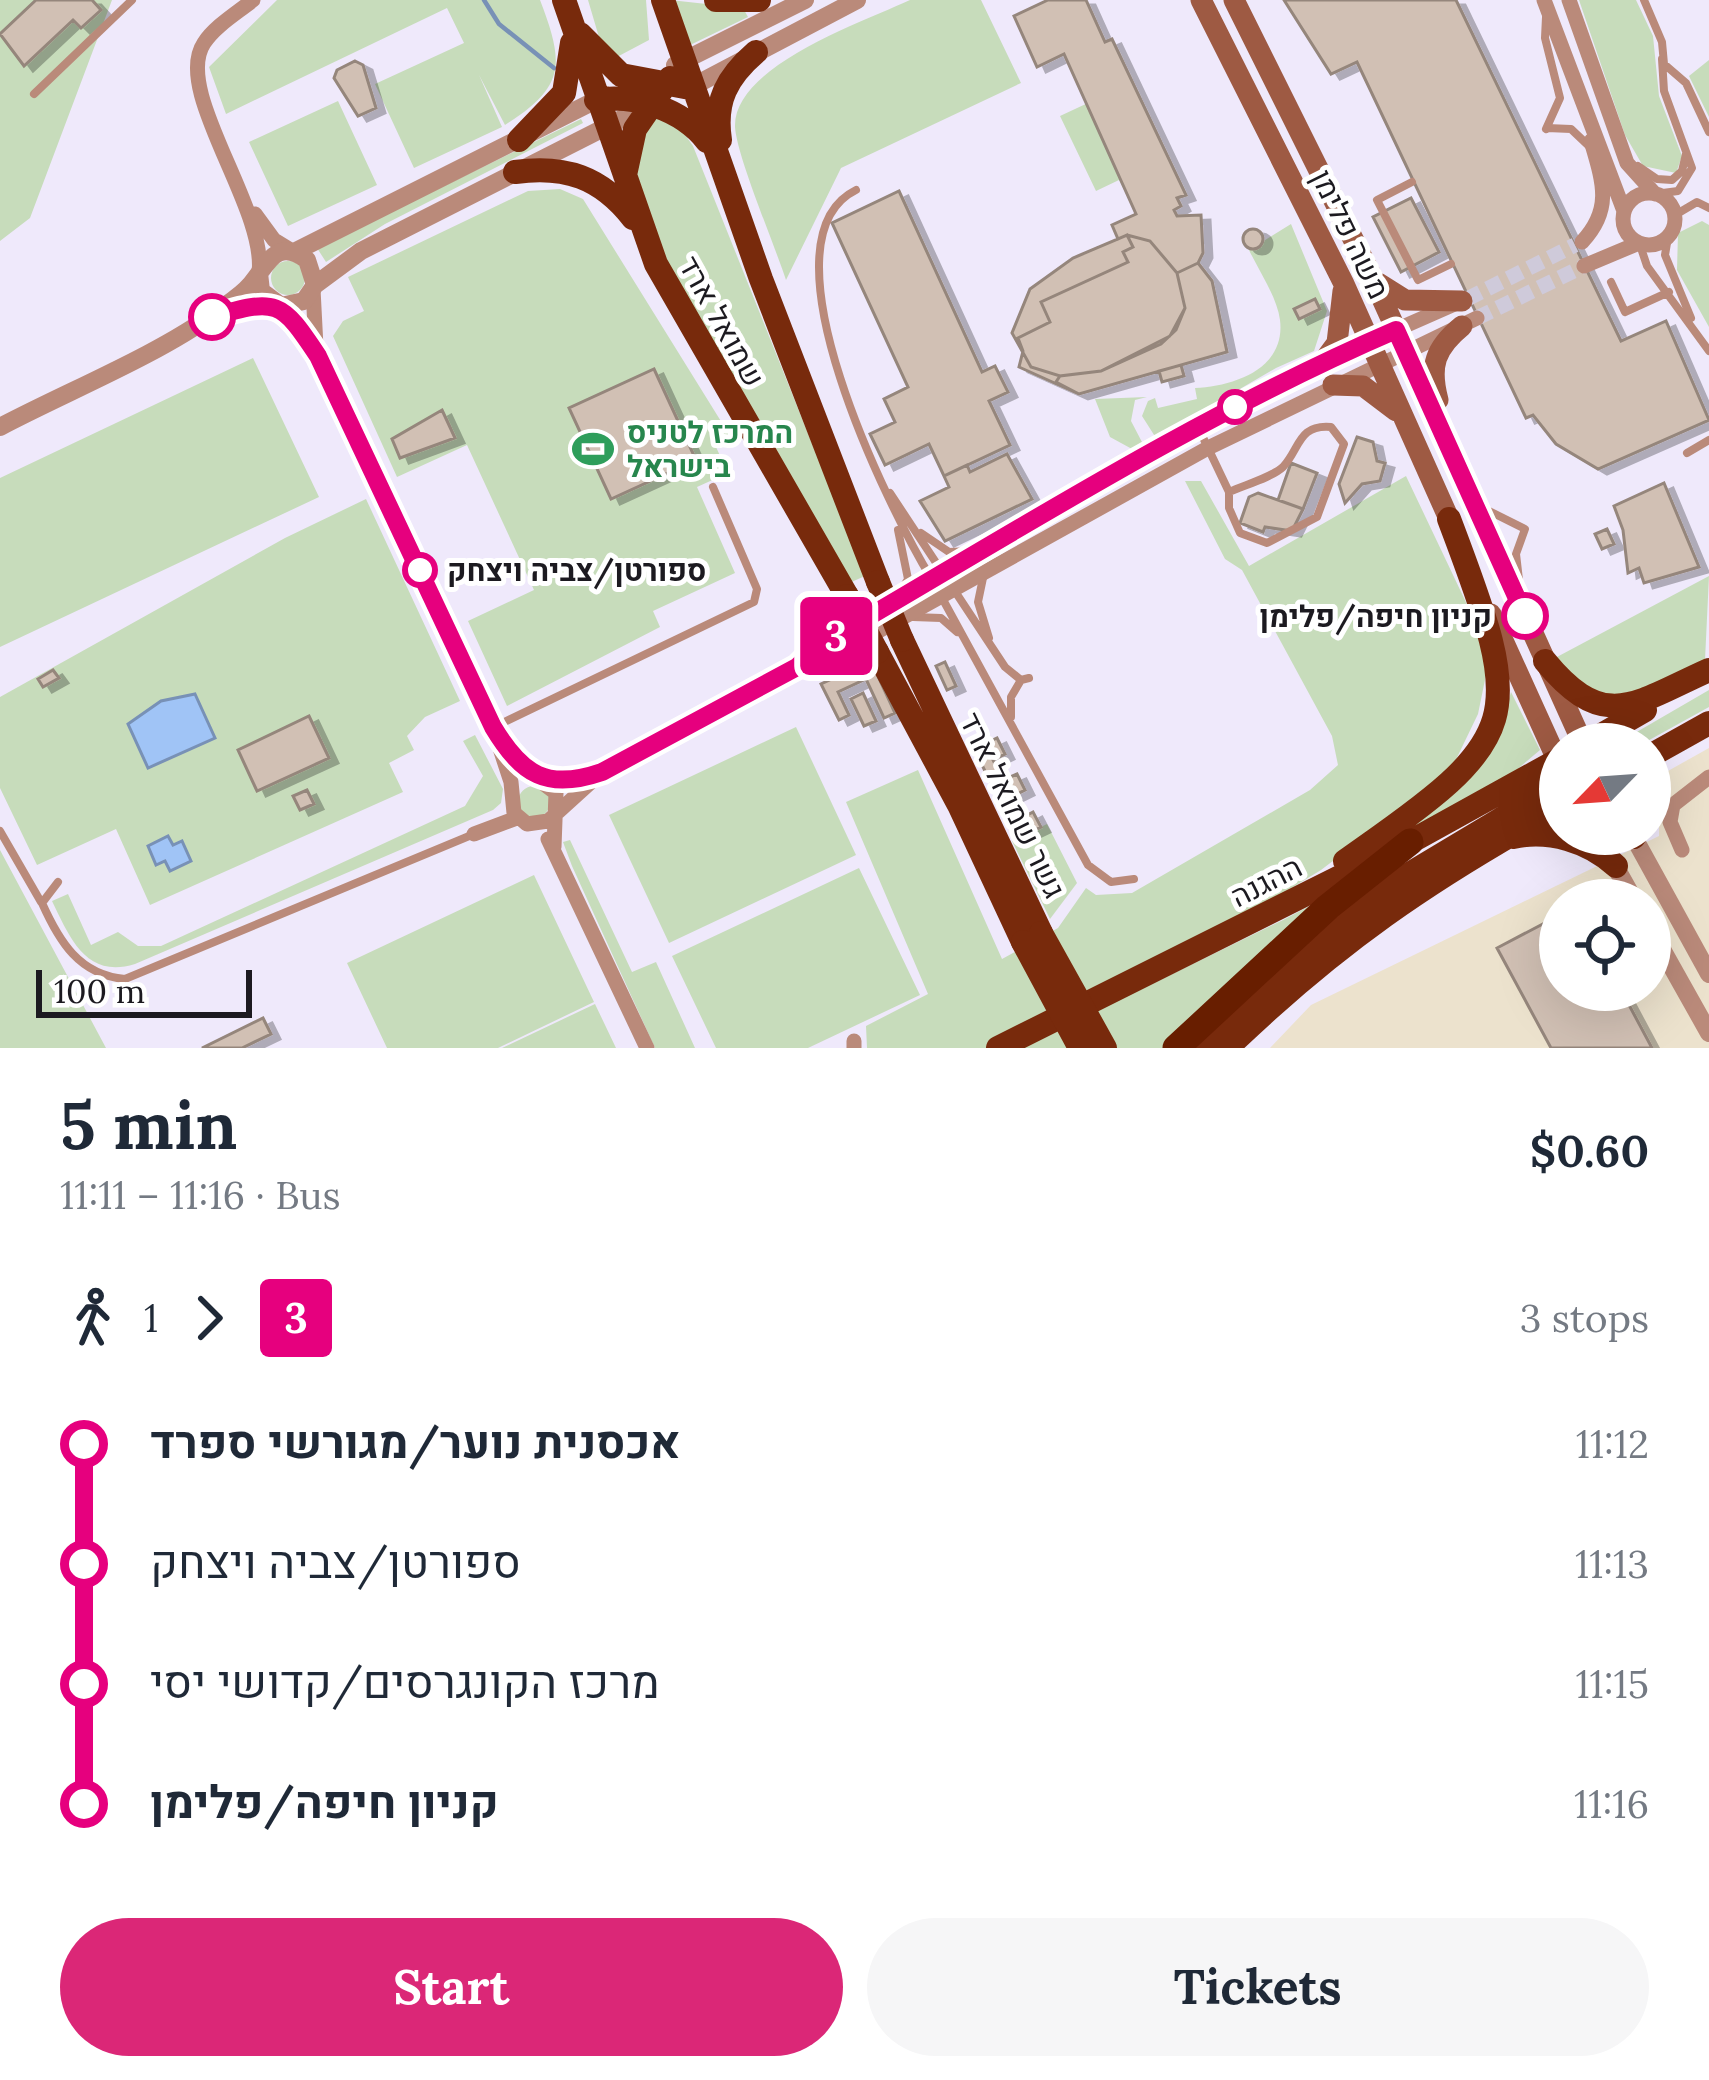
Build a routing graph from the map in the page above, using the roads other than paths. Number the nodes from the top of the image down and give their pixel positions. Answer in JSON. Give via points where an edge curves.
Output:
{"nodes":[{"id":1,"x":132,"y":0,"type":"edge"},
{"id":2,"x":253,"y":0,"type":"edge"},
{"id":3,"x":663,"y":0,"type":"edge"},
{"id":4,"x":716,"y":0,"type":"edge"},
{"id":5,"x":759,"y":0,"type":"edge"},
{"id":6,"x":806,"y":0,"type":"edge"},
{"id":7,"x":857,"y":0,"type":"edge"},
{"id":8,"x":1201,"y":0,"type":"edge"},
{"id":9,"x":1234,"y":0,"type":"edge"},
{"id":10,"x":1569,"y":0,"type":"edge"},
{"id":11,"x":1644,"y":0,"type":"edge"},
{"id":12,"x":1545,"y":4,"type":"edge"},
{"id":13,"x":568,"y":11,"type":"edge"},
{"id":14,"x":756,"y":52,"type":"junction"},
{"id":15,"x":1662,"y":59,"type":"junction"},
{"id":16,"x":683,"y":62,"type":"junction"},
{"id":17,"x":634,"y":80,"type":"junction"},
{"id":18,"x":690,"y":88,"type":"junction"},
{"id":19,"x":1576,"y":92,"type":"junction"},
{"id":20,"x":34,"y":94,"type":"dead end"},
{"id":21,"x":657,"y":96,"type":"junction"},
{"id":22,"x":596,"y":100,"type":"junction"},
{"id":23,"x":1606,"y":114,"type":"junction"},
{"id":24,"x":604,"y":127,"type":"junction"},
{"id":25,"x":1709,"y":132,"type":"edge"},
{"id":26,"x":519,"y":140,"type":"junction"},
{"id":27,"x":1684,"y":141,"type":"junction"},
{"id":28,"x":713,"y":150,"type":"junction"},
{"id":29,"x":1594,"y":153,"type":"junction"},
{"id":30,"x":515,"y":172,"type":"junction"},
{"id":31,"x":625,"y":182,"type":"junction"},
{"id":32,"x":1412,"y":182,"type":"dead end"},
{"id":33,"x":856,"y":190,"type":"dead end"},
{"id":34,"x":1655,"y":194,"type":"junction"},
{"id":35,"x":246,"y":202,"type":"junction"},
{"id":36,"x":1709,"y":208,"type":"edge"},
{"id":37,"x":737,"y":212,"type":"junction"},
{"id":38,"x":1675,"y":214,"type":"junction"},
{"id":39,"x":1624,"y":216,"type":"junction"},
{"id":40,"x":640,"y":228,"type":"junction"},
{"id":41,"x":1669,"y":237,"type":"junction"},
{"id":42,"x":1639,"y":244,"type":"junction"},
{"id":43,"x":294,"y":252,"type":"junction"},
{"id":44,"x":1451,"y":264,"type":"dead end"},
{"id":45,"x":1585,"y":266,"type":"tunnel mouth"},
{"id":46,"x":259,"y":273,"type":"junction"},
{"id":47,"x":1374,"y":280,"type":"junction"},
{"id":48,"x":1611,"y":282,"type":"dead end"},
{"id":49,"x":1344,"y":284,"type":"junction"},
{"id":50,"x":314,"y":287,"type":"junction"},
{"id":51,"x":1671,"y":291,"type":"junction"},
{"id":52,"x":279,"y":306,"type":"junction"},
{"id":53,"x":1467,"y":311,"type":"junction"},
{"id":54,"x":208,"y":319,"type":"junction"},
{"id":55,"x":1396,"y":330,"type":"junction"},
{"id":56,"x":1709,"y":351,"type":"edge"},
{"id":57,"x":1374,"y":352,"type":"junction"},
{"id":58,"x":1406,"y":352,"type":"junction"},
{"id":59,"x":318,"y":356,"type":"junction"},
{"id":60,"x":1322,"y":362,"type":"junction"},
{"id":61,"x":1334,"y":385,"type":"junction"},
{"id":62,"x":1400,"y":416,"type":"junction"},
{"id":63,"x":0,"y":427,"type":"edge"},
{"id":64,"x":1198,"y":427,"type":"junction"},
{"id":65,"x":1709,"y":440,"type":"edge"},
{"id":66,"x":1208,"y":448,"type":"junction"},
{"id":67,"x":1451,"y":453,"type":"junction"},
{"id":68,"x":1687,"y":453,"type":"dead end"},
{"id":69,"x":713,"y":487,"type":"dead end"},
{"id":70,"x":1229,"y":492,"type":"junction"},
{"id":71,"x":1470,"y":496,"type":"junction"},
{"id":72,"x":899,"y":515,"type":"junction"},
{"id":73,"x":1449,"y":519,"type":"junction"},
{"id":74,"x":979,"y":550,"type":"junction"},
{"id":75,"x":989,"y":569,"type":"junction"},
{"id":76,"x":937,"y":575,"type":"junction"},
{"id":77,"x":885,"y":592,"type":"junction"},
{"id":78,"x":947,"y":592,"type":"junction"},
{"id":79,"x":847,"y":596,"type":"joint"},
{"id":80,"x":1526,"y":617,"type":"junction"},
{"id":81,"x":898,"y":631,"type":"junction"},
{"id":82,"x":993,"y":651,"type":"junction"},
{"id":83,"x":1545,"y":661,"type":"junction"},
{"id":84,"x":980,"y":662,"type":"junction"},
{"id":85,"x":797,"y":667,"type":"junction"},
{"id":86,"x":1709,"y":671,"type":"edge"},
{"id":87,"x":1539,"y":723,"type":"edge"},
{"id":88,"x":1574,"y":723,"type":"edge"},
{"id":89,"x":1620,"y":723,"type":"edge"},
{"id":90,"x":1709,"y":723,"type":"edge"},
{"id":91,"x":1013,"y":725,"type":"junction"},
{"id":92,"x":493,"y":727,"type":"junction"},
{"id":93,"x":1671,"y":746,"type":"edge"},
{"id":94,"x":602,"y":772,"type":"junction"},
{"id":95,"x":1539,"y":777,"type":"edge"},
{"id":96,"x":1709,"y":777,"type":"edge"},
{"id":97,"x":542,"y":780,"type":"junction"},
{"id":98,"x":1539,"y":781,"type":"edge"},
{"id":99,"x":512,"y":799,"type":"junction"},
{"id":100,"x":556,"y":811,"type":"junction"},
{"id":101,"x":1539,"y":819,"type":"edge"},
{"id":102,"x":522,"y":821,"type":"junction"},
{"id":103,"x":0,"y":831,"type":"edge"},
{"id":104,"x":474,"y":834,"type":"joint"},
{"id":105,"x":1500,"y":841,"type":"junction"},
{"id":106,"x":1410,"y":842,"type":"junction"},
{"id":107,"x":554,"y":847,"type":"junction"},
{"id":108,"x":1682,"y":850,"type":"dead end"},
{"id":109,"x":1609,"y":855,"type":"edge"},
{"id":110,"x":1644,"y":855,"type":"edge"},
{"id":111,"x":1616,"y":866,"type":"junction"},
{"id":112,"x":1134,"y":878,"type":"dead end"},
{"id":113,"x":1623,"y":879,"type":"edge"},
{"id":114,"x":58,"y":882,"type":"dead end"},
{"id":115,"x":42,"y":903,"type":"junction"},
{"id":116,"x":1269,"y":914,"type":"junction"},
{"id":117,"x":1032,"y":937,"type":"junction"},
{"id":118,"x":1671,"y":966,"type":"edge"},
{"id":119,"x":1709,"y":974,"type":"edge"},
{"id":120,"x":1707,"y":1030,"type":"edge"},
{"id":121,"x":1242,"y":1037,"type":"edge"},
{"id":122,"x":646,"y":1048,"type":"edge"},
{"id":123,"x":998,"y":1048,"type":"edge"},
{"id":124,"x":1081,"y":1048,"type":"edge"},
{"id":125,"x":1106,"y":1048,"type":"edge"},
{"id":126,"x":1176,"y":1048,"type":"edge"},
{"id":127,"x":1201,"y":1048,"type":"edge"},
{"id":128,"x":1227,"y":1048,"type":"edge"},
{"id":129,"x":1702,"y":1048,"type":"edge"}],
"edges":[{"from":1,"to":20,"type":"lane"},
{"from":2,"to":35,"type":"street","via":[[205,42],[196,68]]},
{"from":3,"to":16,"type":"highway","name":"שמואל ארד"},
{"from":4,"to":5,"type":"highway"},
{"from":6,"to":16,"type":"street"},
{"from":7,"to":14,"type":"street"},
{"from":8,"to":49,"type":"main road","name":"משה פלימן"},
{"from":9,"to":47,"type":"main road","name":"משה פלימן"},
{"from":10,"to":23,"type":"street"},
{"from":11,"to":15,"type":"lane"},
{"from":12,"to":19,"type":"street"},
{"from":12,"to":29,"type":"lane","via":[[1561,98],[1546,129],[1571,129]]},
{"from":13,"to":17,"type":"highway","via":[[608,67]]},
{"from":13,"to":22,"type":"highway","name":"שמואל ארד"},
{"from":13,"to":26,"type":"highway","via":[[564,93]]},
{"from":14,"to":18,"type":"street"},
{"from":14,"to":37,"type":"highway","via":[[731,76],[718,104]]},
{"from":15,"to":25,"type":"lane","via":[[1686,83]]},
{"from":15,"to":27,"type":"lane","via":[[1664,92]]},
{"from":16,"to":17,"type":"street"},
{"from":16,"to":18,"type":"highway","name":"שמואל ארד"},
{"from":16,"to":21,"type":"highway"},
{"from":17,"to":21,"type":"highway"},
{"from":17,"to":22,"type":"street"},
{"from":18,"to":21,"type":"highway"},
{"from":18,"to":28,"type":"highway","name":"שמואל ארד"},
{"from":19,"to":29,"type":"street"},
{"from":19,"to":39,"type":"street","via":[[1618,182]]},
{"from":21,"to":22,"type":"highway"},
{"from":21,"to":24,"type":"street"},
{"from":21,"to":28,"type":"highway"},
{"from":21,"to":31,"type":"highway","via":[[628,146]]},
{"from":22,"to":24,"type":"highway","name":"שמואל ארד"},
{"from":22,"to":26,"type":"street"},
{"from":23,"to":27,"type":"lane","via":[[1640,169],[1657,179],[1680,174]]},
{"from":23,"to":34,"type":"street","via":[[1627,163]]},
{"from":24,"to":30,"type":"street"},
{"from":24,"to":31,"type":"highway","name":"שמואל ארד"},
{"from":26,"to":43,"type":"street"},
{"from":27,"to":34,"type":"lane","via":[[1692,168],[1686,184]]},
{"from":28,"to":37,"type":"highway","name":"שמואל ארד"},
{"from":29,"to":39,"type":"street","via":[[1605,202],[1598,225],[1578,244]]},
{"from":30,"to":40,"type":"highway","via":[[571,170],[610,193]]},
{"from":30,"to":50,"type":"street","via":[[361,251]]},
{"from":31,"to":40,"type":"highway","name":"שמואל ארד"},
{"from":32,"to":44,"type":"lane","via":[[1377,200],[1418,280]]},
{"from":33,"to":72,"type":"lane","via":[[822,230],[820,290],[844,395]]},
{"from":34,"to":38,"type":"street"},
{"from":34,"to":39,"type":"street","via":[[1633,198]]},
{"from":35,"to":43,"type":"street","via":[[274,240]]},
{"from":35,"to":46,"type":"street"},
{"from":36,"to":38,"type":"lane","via":[[1697,202]]},
{"from":37,"to":77,"type":"highway","name":"שמואל ארד"},
{"from":38,"to":41,"type":"street"},
{"from":39,"to":42,"type":"street"},
{"from":40,"to":79,"type":"highway","name":"שמואל ארד","via":[[682,316]]},
{"from":41,"to":42,"type":"street"},
{"from":41,"to":51,"type":"lane"},
{"from":42,"to":45,"type":"street"},
{"from":42,"to":51,"type":"lane"},
{"from":43,"to":46,"type":"street","via":[[275,253]]},
{"from":43,"to":50,"type":"street","via":[[312,267]]},
{"from":46,"to":52,"type":"street","via":[[261,291]]},
{"from":46,"to":54,"type":"street"},
{"from":47,"to":53,"type":"main road","via":[[1405,300]]},
{"from":47,"to":55,"type":"main road","name":"משה פלימן"},
{"from":48,"to":51,"type":"lane","via":[[1625,312]]},
{"from":49,"to":57,"type":"main road","name":"משה פלימן"},
{"from":49,"to":60,"type":"main road","via":[[1337,343]]},
{"from":50,"to":52,"type":"street","via":[[296,305]]},
{"from":50,"to":59,"type":"street"},
{"from":51,"to":56,"type":"lane"},
{"from":52,"to":54,"type":"street"},
{"from":52,"to":59,"type":"street"},
{"from":53,"to":55,"type":"street"},
{"from":53,"to":58,"type":"street"},
{"from":53,"to":67,"type":"main road","via":[[1443,341],[1432,373]]},
{"from":54,"to":63,"type":"street"},
{"from":55,"to":57,"type":"street"},
{"from":55,"to":58,"type":"main road","name":"משה פלימן"},
{"from":57,"to":58,"type":"street"},
{"from":57,"to":60,"type":"street"},
{"from":57,"to":61,"type":"street"},
{"from":57,"to":62,"type":"main road","name":"משה פלימן"},
{"from":58,"to":67,"type":"main road","name":"משה פלימן"},
{"from":59,"to":92,"type":"street"},
{"from":60,"to":64,"type":"street"},
{"from":61,"to":62,"type":"main road","via":[[1363,386]]},
{"from":61,"to":66,"type":"street"},
{"from":62,"to":73,"type":"main road","name":"משה פלימן"},
{"from":64,"to":66,"type":"lane"},
{"from":64,"to":74,"type":"street"},
{"from":65,"to":68,"type":"lane"},
{"from":66,"to":70,"type":"lane"},
{"from":66,"to":75,"type":"street"},
{"from":67,"to":71,"type":"main road","name":"משה פלימן"},
{"from":69,"to":92,"type":"lane","via":[[758,589],[754,602]]},
{"from":70,"to":70,"type":"lane","via":[[1240,532],[1275,542],[1317,517],[1342,437],[1316,428],[1292,445],[1280,468]]},
{"from":71,"to":80,"type":"main road","name":"משה פלימן"},
{"from":71,"to":80,"type":"lane","via":[[1526,529],[1516,568]]},
{"from":72,"to":74,"type":"lane","via":[[950,553]]},
{"from":72,"to":76,"type":"lane"},
{"from":72,"to":77,"type":"lane","via":[[908,579]]},
{"from":73,"to":87,"type":"main road","name":"משה פלימן"},
{"from":73,"to":116,"type":"highway","via":[[1500,670],[1485,745],[1400,823]]},
{"from":74,"to":76,"type":"street"},
{"from":75,"to":78,"type":"street"},
{"from":75,"to":82,"type":"lane","via":[[978,602]]},
{"from":76,"to":77,"type":"street"},
{"from":76,"to":78,"type":"lane"},
{"from":77,"to":81,"type":"highway","name":"גשר שמואל ארד","bridge":true},
{"from":77,"to":85,"type":"street"},
{"from":78,"to":81,"type":"street"},
{"from":78,"to":82,"type":"lane"},
{"from":78,"to":84,"type":"lane"},
{"from":79,"to":117,"type":"highway","name":"גשר שמואל ארד","bridge":true},
{"from":80,"to":83,"type":"main road","name":"משה פלימן"},
{"from":81,"to":84,"type":"lane","via":[[924,615],[941,618]]},
{"from":81,"to":85,"type":"street"},
{"from":81,"to":117,"type":"highway","name":"גשר שמואל ארד"},
{"from":82,"to":91,"type":"lane","via":[[1025,679],[1009,706]]},
{"from":83,"to":86,"type":"highway","via":[[1577,696],[1610,709]]},
{"from":83,"to":88,"type":"main road","name":"משה פלימן"},
{"from":84,"to":91,"type":"lane"},
{"from":85,"to":94,"type":"street"},
{"from":86,"to":89,"type":"highway"},
{"from":90,"to":93,"type":"highway"},
{"from":91,"to":112,"type":"lane","via":[[1088,865],[1111,882]]},
{"from":92,"to":97,"type":"street","via":[[519,766]]},
{"from":92,"to":99,"type":"street"},
{"from":94,"to":97,"type":"street"},
{"from":94,"to":100,"type":"street"},
{"from":95,"to":106,"type":"highway","name":"ההגנה"},
{"from":96,"to":108,"type":"street","via":[[1673,805],[1670,822]]},
{"from":97,"to":99,"type":"street","via":[[519,785]]},
{"from":97,"to":100,"type":"street","via":[[556,793]]},
{"from":98,"to":127,"type":"highway","via":[[1367,901]]},
{"from":99,"to":102,"type":"street"},
{"from":100,"to":102,"type":"street","via":[[543,824]]},
{"from":100,"to":107,"type":"street"},
{"from":101,"to":105,"type":"highway"},
{"from":102,"to":104,"type":"street"},
{"from":102,"to":107,"type":"street"},
{"from":103,"to":115,"type":"lane"},
{"from":104,"to":115,"type":"lane","via":[[125,979],[67,951]]},
{"from":105,"to":111,"type":"highway","via":[[1530,833],[1561,837]]},
{"from":105,"to":121,"type":"highway","via":[[1363,928]]},
{"from":106,"to":116,"type":"highway","name":"ההגנה"},
{"from":106,"to":126,"type":"highway"},
{"from":107,"to":122,"type":"street"},
{"from":109,"to":111,"type":"street"},
{"from":110,"to":119,"type":"street"},
{"from":111,"to":113,"type":"street"},
{"from":114,"to":115,"type":"lane"},
{"from":116,"to":123,"type":"highway","name":"ההגנה"},
{"from":117,"to":124,"type":"highway","name":"גשר שמואל ארד","bridge":true},
{"from":117,"to":125,"type":"highway","name":"גשר שמואל ארד","bridge":true},
{"from":118,"to":120,"type":"street"},
{"from":120,"to":129,"type":"lane"},
{"from":121,"to":128,"type":"highway"}]}
